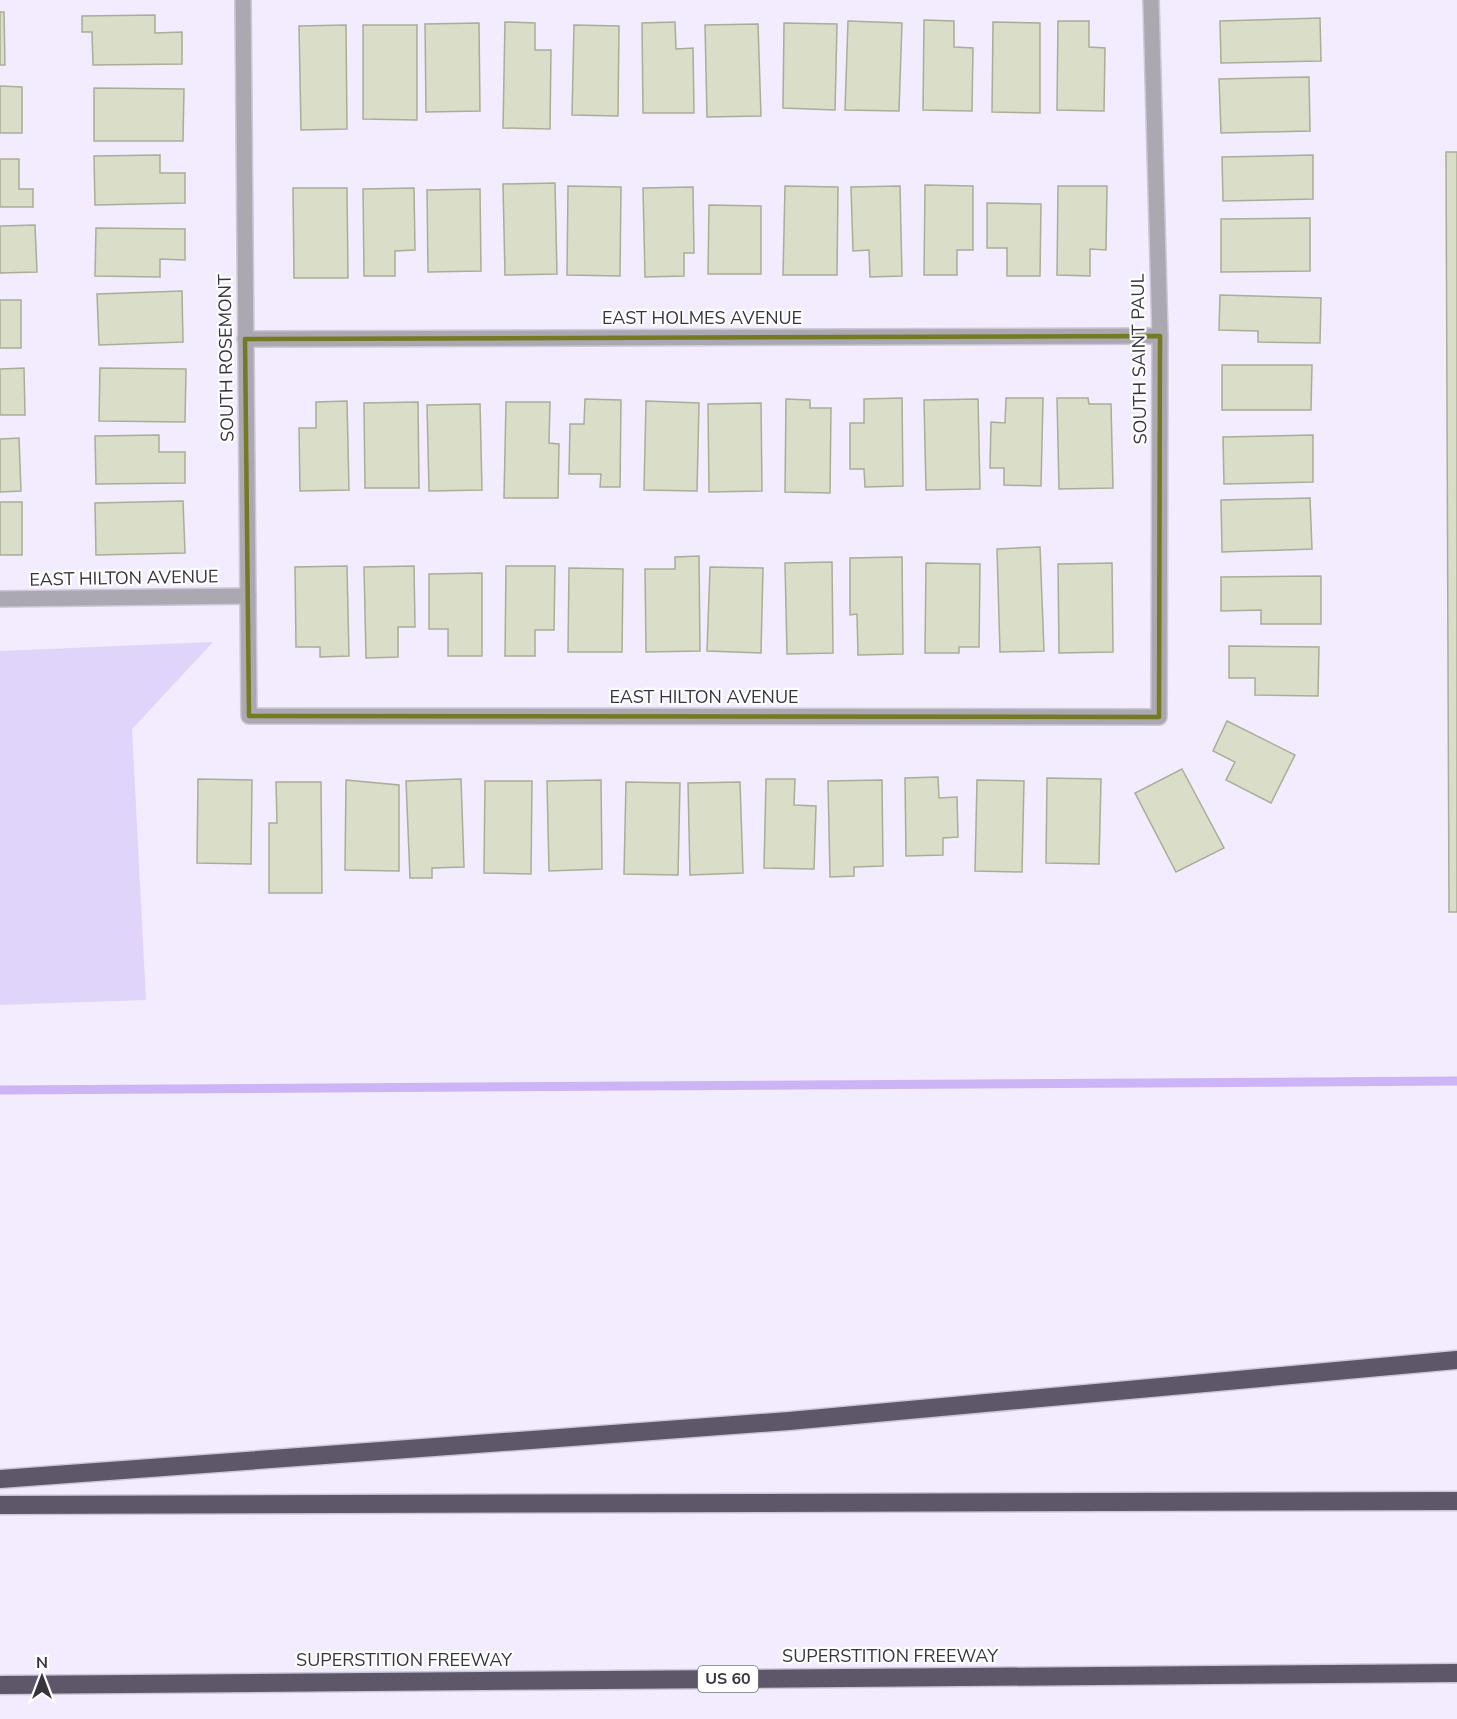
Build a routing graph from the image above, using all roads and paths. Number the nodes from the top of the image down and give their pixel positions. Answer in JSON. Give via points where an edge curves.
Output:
{"nodes":[{"id":1,"x":243,"y":0,"type":"edge"},
{"id":2,"x":1151,"y":0,"type":"edge"},
{"id":3,"x":1160,"y":336,"type":"junction"},
{"id":4,"x":245,"y":339,"type":"junction"},
{"id":5,"x":248,"y":596,"type":"junction"},
{"id":6,"x":0,"y":599,"type":"edge"},
{"id":7,"x":249,"y":716,"type":"joint"},
{"id":8,"x":1159,"y":717,"type":"joint"},
{"id":9,"x":1457,"y":1360,"type":"edge"},
{"id":10,"x":0,"y":1479,"type":"edge"},
{"id":11,"x":1457,"y":1502,"type":"edge"},
{"id":12,"x":0,"y":1505,"type":"edge"},
{"id":13,"x":1457,"y":1673,"type":"edge"},
{"id":14,"x":0,"y":1684,"type":"edge"}],
"edges":[{"from":1,"to":4,"type":"street","name":"SOUTH ROSEMONT"},
{"from":2,"to":3,"type":"street","name":"SOUTH SAINT PAUL"},
{"from":3,"to":4,"type":"street","name":"EAST HOLMES AVENUE"},
{"from":3,"to":8,"type":"street","name":"SOUTH SAINT PAUL"},
{"from":4,"to":5,"type":"street","name":"SOUTH ROSEMONT"},
{"from":5,"to":6,"type":"street","name":"EAST HILTON AVENUE"},
{"from":5,"to":7,"type":"street","name":"SOUTH ROSEMONT"},
{"from":7,"to":8,"type":"street","name":"EAST HILTON AVENUE"},
{"from":9,"to":10,"type":"highway","via":[[789,1421]]},
{"from":11,"to":12,"type":"highway"},
{"from":13,"to":14,"type":"highway","name":"SUPERSTITION FREEWAY","number":"US 60"}]}
